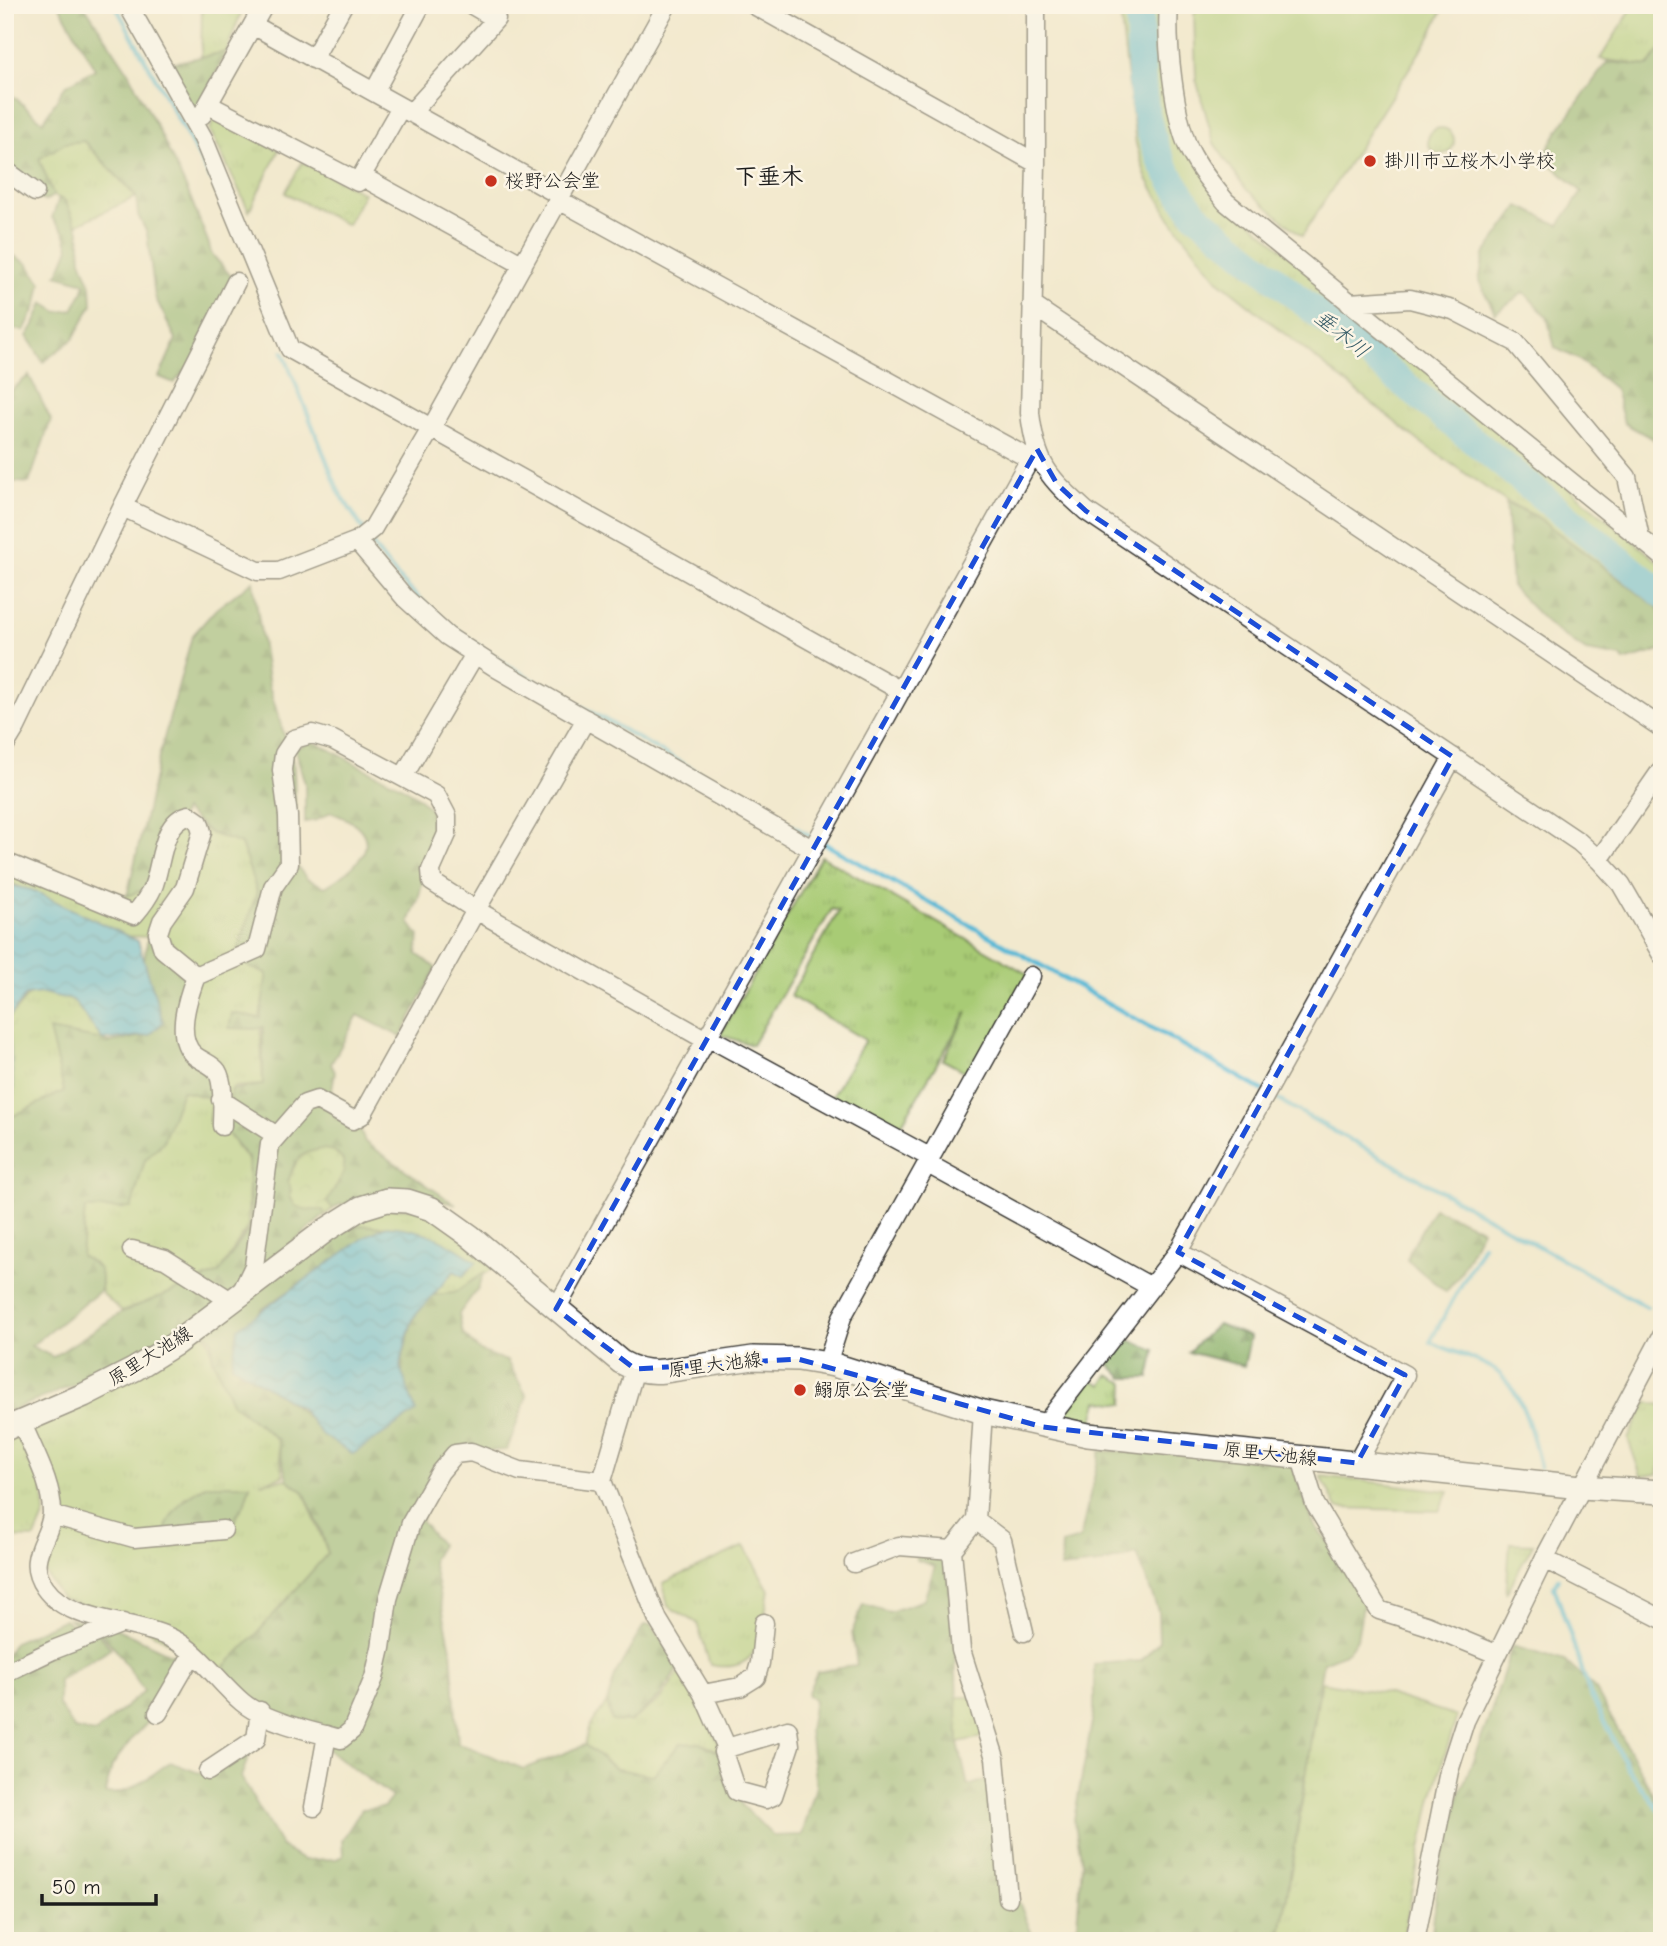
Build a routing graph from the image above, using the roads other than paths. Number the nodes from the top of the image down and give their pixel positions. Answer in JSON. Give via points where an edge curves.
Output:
{"nodes":[{"id":1,"x":128,"y":5,"type":"edge"},
{"id":2,"x":264,"y":5,"type":"edge"},
{"id":3,"x":343,"y":5,"type":"edge"},
{"id":4,"x":421,"y":5,"type":"edge"},
{"id":5,"x":472,"y":5,"type":"edge"},
{"id":6,"x":667,"y":5,"type":"edge"},
{"id":7,"x":754,"y":5,"type":"edge"},
{"id":8,"x":1036,"y":5,"type":"edge"},
{"id":9,"x":1169,"y":5,"type":"edge"},
{"id":10,"x":253,"y":25,"type":"junction"},
{"id":11,"x":313,"y":59,"type":"junction"},
{"id":12,"x":374,"y":92,"type":"junction"},
{"id":13,"x":208,"y":105,"type":"junction"},
{"id":14,"x":406,"y":110,"type":"junction"},
{"id":15,"x":196,"y":125,"type":"junction"},
{"id":16,"x":1036,"y":163,"type":"junction"},
{"id":17,"x":5,"y":170,"type":"edge"},
{"id":18,"x":361,"y":176,"type":"junction"},
{"id":19,"x":35,"y":192,"type":"dead end"},
{"id":20,"x":560,"y":198,"type":"junction"},
{"id":21,"x":523,"y":265,"type":"junction"},
{"id":22,"x":236,"y":282,"type":"dead end"},
{"id":23,"x":1349,"y":303,"type":"junction"},
{"id":24,"x":1032,"y":305,"type":"junction"},
{"id":25,"x":432,"y":427,"type":"junction"},
{"id":26,"x":1033,"y":454,"type":"junction"},
{"id":27,"x":123,"y":507,"type":"junction"},
{"id":28,"x":1640,"y":538,"type":"junction"},
{"id":29,"x":358,"y":541,"type":"junction"},
{"id":30,"x":1662,"y":556,"type":"edge"},
{"id":31,"x":475,"y":654,"type":"junction"},
{"id":32,"x":901,"y":691,"type":"junction"},
{"id":33,"x":586,"y":719,"type":"junction"},
{"id":34,"x":1662,"y":728,"type":"edge"},
{"id":35,"x":5,"y":745,"type":"edge"},
{"id":36,"x":1453,"y":757,"type":"junction"},
{"id":37,"x":1662,"y":769,"type":"edge"},
{"id":38,"x":403,"y":777,"type":"junction"},
{"id":39,"x":813,"y":849,"type":"junction"},
{"id":40,"x":1599,"y":860,"type":"junction"},
{"id":41,"x":5,"y":862,"type":"edge"},
{"id":42,"x":476,"y":910,"type":"junction"},
{"id":43,"x":1662,"y":955,"type":"edge"},
{"id":44,"x":196,"y":976,"type":"junction"},
{"id":45,"x":1031,"y":976,"type":"dead end"},
{"id":46,"x":707,"y":1038,"type":"junction"},
{"id":47,"x":221,"y":1100,"type":"junction"},
{"id":48,"x":222,"y":1126,"type":"dead end"},
{"id":49,"x":277,"y":1136,"type":"junction"},
{"id":50,"x":930,"y":1161,"type":"junction"},
{"id":51,"x":132,"y":1250,"type":"dead end"},
{"id":52,"x":1178,"y":1252,"type":"junction"},
{"id":53,"x":1151,"y":1287,"type":"junction"},
{"id":54,"x":236,"y":1297,"type":"junction"},
{"id":55,"x":555,"y":1309,"type":"junction"},
{"id":56,"x":1662,"y":1336,"type":"edge"},
{"id":57,"x":827,"y":1364,"type":"junction"},
{"id":58,"x":635,"y":1369,"type":"junction"},
{"id":59,"x":983,"y":1412,"type":"junction"},
{"id":60,"x":14,"y":1426,"type":"edge"},
{"id":61,"x":1043,"y":1427,"type":"junction"},
{"id":62,"x":1301,"y":1458,"type":"junction"},
{"id":63,"x":1357,"y":1463,"type":"junction"},
{"id":64,"x":602,"y":1481,"type":"junction"},
{"id":65,"x":1581,"y":1487,"type":"junction"},
{"id":66,"x":1662,"y":1492,"type":"edge"},
{"id":67,"x":52,"y":1515,"type":"junction"},
{"id":68,"x":976,"y":1520,"type":"junction"},
{"id":69,"x":223,"y":1530,"type":"dead end"},
{"id":70,"x":952,"y":1550,"type":"junction"},
{"id":71,"x":1544,"y":1559,"type":"junction"},
{"id":72,"x":854,"y":1563,"type":"dead end"},
{"id":73,"x":1662,"y":1619,"type":"edge"},
{"id":74,"x":123,"y":1623,"type":"junction"},
{"id":75,"x":764,"y":1623,"type":"dead end"},
{"id":76,"x":1024,"y":1632,"type":"dead end"},
{"id":77,"x":193,"y":1653,"type":"junction"},
{"id":78,"x":1496,"y":1654,"type":"junction"},
{"id":79,"x":9,"y":1671,"type":"dead end"},
{"id":80,"x":704,"y":1694,"type":"junction"},
{"id":81,"x":260,"y":1711,"type":"junction"},
{"id":82,"x":158,"y":1713,"type":"dead end"},
{"id":83,"x":327,"y":1735,"type":"junction"},
{"id":84,"x":727,"y":1748,"type":"dead end"},
{"id":85,"x":208,"y":1772,"type":"dead end"},
{"id":86,"x":314,"y":1807,"type":"dead end"},
{"id":87,"x":1008,"y":1898,"type":"dead end"},
{"id":88,"x":1415,"y":1941,"type":"edge"}],
"edges":[{"from":1,"to":15,"type":"street"},
{"from":2,"to":10,"type":"street"},
{"from":3,"to":11,"type":"street"},
{"from":4,"to":12,"type":"street"},
{"from":5,"to":14,"type":"street","via":[[496,19]]},
{"from":6,"to":20,"type":"street"},
{"from":7,"to":16,"type":"street"},
{"from":8,"to":16,"type":"street"},
{"from":9,"to":23,"type":"street","via":[[1179,123],[1189,150],[1226,202]]},
{"from":10,"to":11,"type":"street"},
{"from":10,"to":13,"type":"street"},
{"from":11,"to":12,"type":"street"},
{"from":12,"to":14,"type":"street"},
{"from":13,"to":15,"type":"street"},
{"from":13,"to":18,"type":"street","via":[[358,182]]},
{"from":14,"to":18,"type":"street"},
{"from":14,"to":20,"type":"street"},
{"from":15,"to":25,"type":"street","via":[[290,349]]},
{"from":16,"to":24,"type":"street"},
{"from":17,"to":19,"type":"street"},
{"from":18,"to":21,"type":"street"},
{"from":20,"to":21,"type":"street"},
{"from":20,"to":26,"type":"street"},
{"from":21,"to":25,"type":"street"},
{"from":22,"to":27,"type":"street"},
{"from":23,"to":28,"type":"street"},
{"from":23,"to":28,"type":"street","via":[[1410,299],[1454,310],[1516,341],[1627,477]]},
{"from":24,"to":26,"type":"street"},
{"from":24,"to":34,"type":"street"},
{"from":25,"to":29,"type":"street","via":[[373,528]]},
{"from":25,"to":32,"type":"street"},
{"from":26,"to":32,"type":"street"},
{"from":26,"to":36,"type":"street","via":[[1087,511]]},
{"from":27,"to":29,"type":"street","via":[[258,571],[279,571]]},
{"from":27,"to":35,"type":"street"},
{"from":28,"to":30,"type":"street"},
{"from":29,"to":31,"type":"street","via":[[405,598]]},
{"from":31,"to":33,"type":"street"},
{"from":31,"to":38,"type":"street"},
{"from":32,"to":39,"type":"street"},
{"from":33,"to":39,"type":"street"},
{"from":33,"to":42,"type":"street"},
{"from":36,"to":40,"type":"street"},
{"from":36,"to":52,"type":"street"},
{"from":37,"to":40,"type":"street"},
{"from":38,"to":42,"type":"street","via":[[436,795],[447,816],[447,834],[431,870],[432,882]]},
{"from":38,"to":44,"type":"street","via":[[333,740],[312,734],[295,739],[284,754],[282,770],[289,864],[273,887],[257,949]]},
{"from":39,"to":46,"type":"street"},
{"from":40,"to":43,"type":"street","via":[[1621,884]]},
{"from":41,"to":44,"type":"street","via":[[134,915],[154,886],[166,840],[177,821],[189,816],[199,822],[202,832],[185,888],[162,920],[159,933],[163,949]]},
{"from":42,"to":46,"type":"street"},
{"from":42,"to":49,"type":"street","via":[[362,1115],[353,1120],[317,1100],[305,1104]]},
{"from":44,"to":47,"type":"street","via":[[185,1041],[194,1055],[217,1071]]},
{"from":45,"to":50,"type":"street"},
{"from":46,"to":50,"type":"street"},
{"from":46,"to":55,"type":"street"},
{"from":47,"to":48,"type":"street"},
{"from":47,"to":49,"type":"street"},
{"from":49,"to":54,"type":"street","via":[[270,1144],[254,1266]]},
{"from":50,"to":53,"type":"street"},
{"from":50,"to":57,"type":"street","via":[[842,1317]]},
{"from":51,"to":54,"type":"street","via":[[165,1259]]},
{"from":52,"to":53,"type":"street"},
{"from":52,"to":63,"type":"street","via":[[1405,1375]]},
{"from":53,"to":61,"type":"street"},
{"from":54,"to":55,"type":"main road","name":"原里大池線","via":[[326,1230],[361,1208],[387,1200],[432,1209]]},
{"from":54,"to":60,"type":"main road","name":"原里大池線","via":[[135,1369]]},
{"from":55,"to":58,"type":"main road","name":"原里大池線"},
{"from":56,"to":65,"type":"street"},
{"from":57,"to":58,"type":"main road","name":"原里大池線","via":[[753,1358],[664,1371]]},
{"from":57,"to":59,"type":"main road","name":"原里大池線"},
{"from":58,"to":64,"type":"street"},
{"from":59,"to":61,"type":"main road","name":"原里大池線"},
{"from":59,"to":68,"type":"street"},
{"from":60,"to":67,"type":"street","via":[[48,1485]]},
{"from":61,"to":62,"type":"main road","name":"原里大池線"},
{"from":62,"to":63,"type":"main road","name":"原里大池線"},
{"from":62,"to":78,"type":"street","via":[[1315,1504],[1380,1610]]},
{"from":63,"to":65,"type":"main road","name":"原里大池線"},
{"from":64,"to":80,"type":"street","via":[[658,1620]]},
{"from":64,"to":83,"type":"street","via":[[520,1471],[471,1452],[455,1454],[411,1523],[388,1598],[374,1678],[352,1730],[341,1739]]},
{"from":65,"to":66,"type":"main road","name":"原里大池線"},
{"from":65,"to":71,"type":"street"},
{"from":67,"to":69,"type":"street","via":[[134,1538]]},
{"from":67,"to":74,"type":"street","via":[[36,1568],[44,1588],[78,1612]]},
{"from":68,"to":70,"type":"street"},
{"from":68,"to":76,"type":"street","via":[[1002,1540]]},
{"from":70,"to":72,"type":"street","via":[[899,1546]]},
{"from":70,"to":87,"type":"street","via":[[961,1650],[995,1758]]},
{"from":71,"to":73,"type":"street"},
{"from":71,"to":78,"type":"street"},
{"from":74,"to":77,"type":"street","via":[[173,1638]]},
{"from":74,"to":79,"type":"street"},
{"from":75,"to":80,"type":"street","via":[[755,1677],[740,1687]]},
{"from":77,"to":81,"type":"street","via":[[244,1704]]},
{"from":77,"to":82,"type":"street"},
{"from":78,"to":88,"type":"street","via":[[1465,1721],[1449,1771]]},
{"from":80,"to":84,"type":"street"},
{"from":81,"to":83,"type":"street","via":[[294,1727]]},
{"from":81,"to":85,"type":"street","via":[[256,1739]]},
{"from":83,"to":86,"type":"street"}]}
